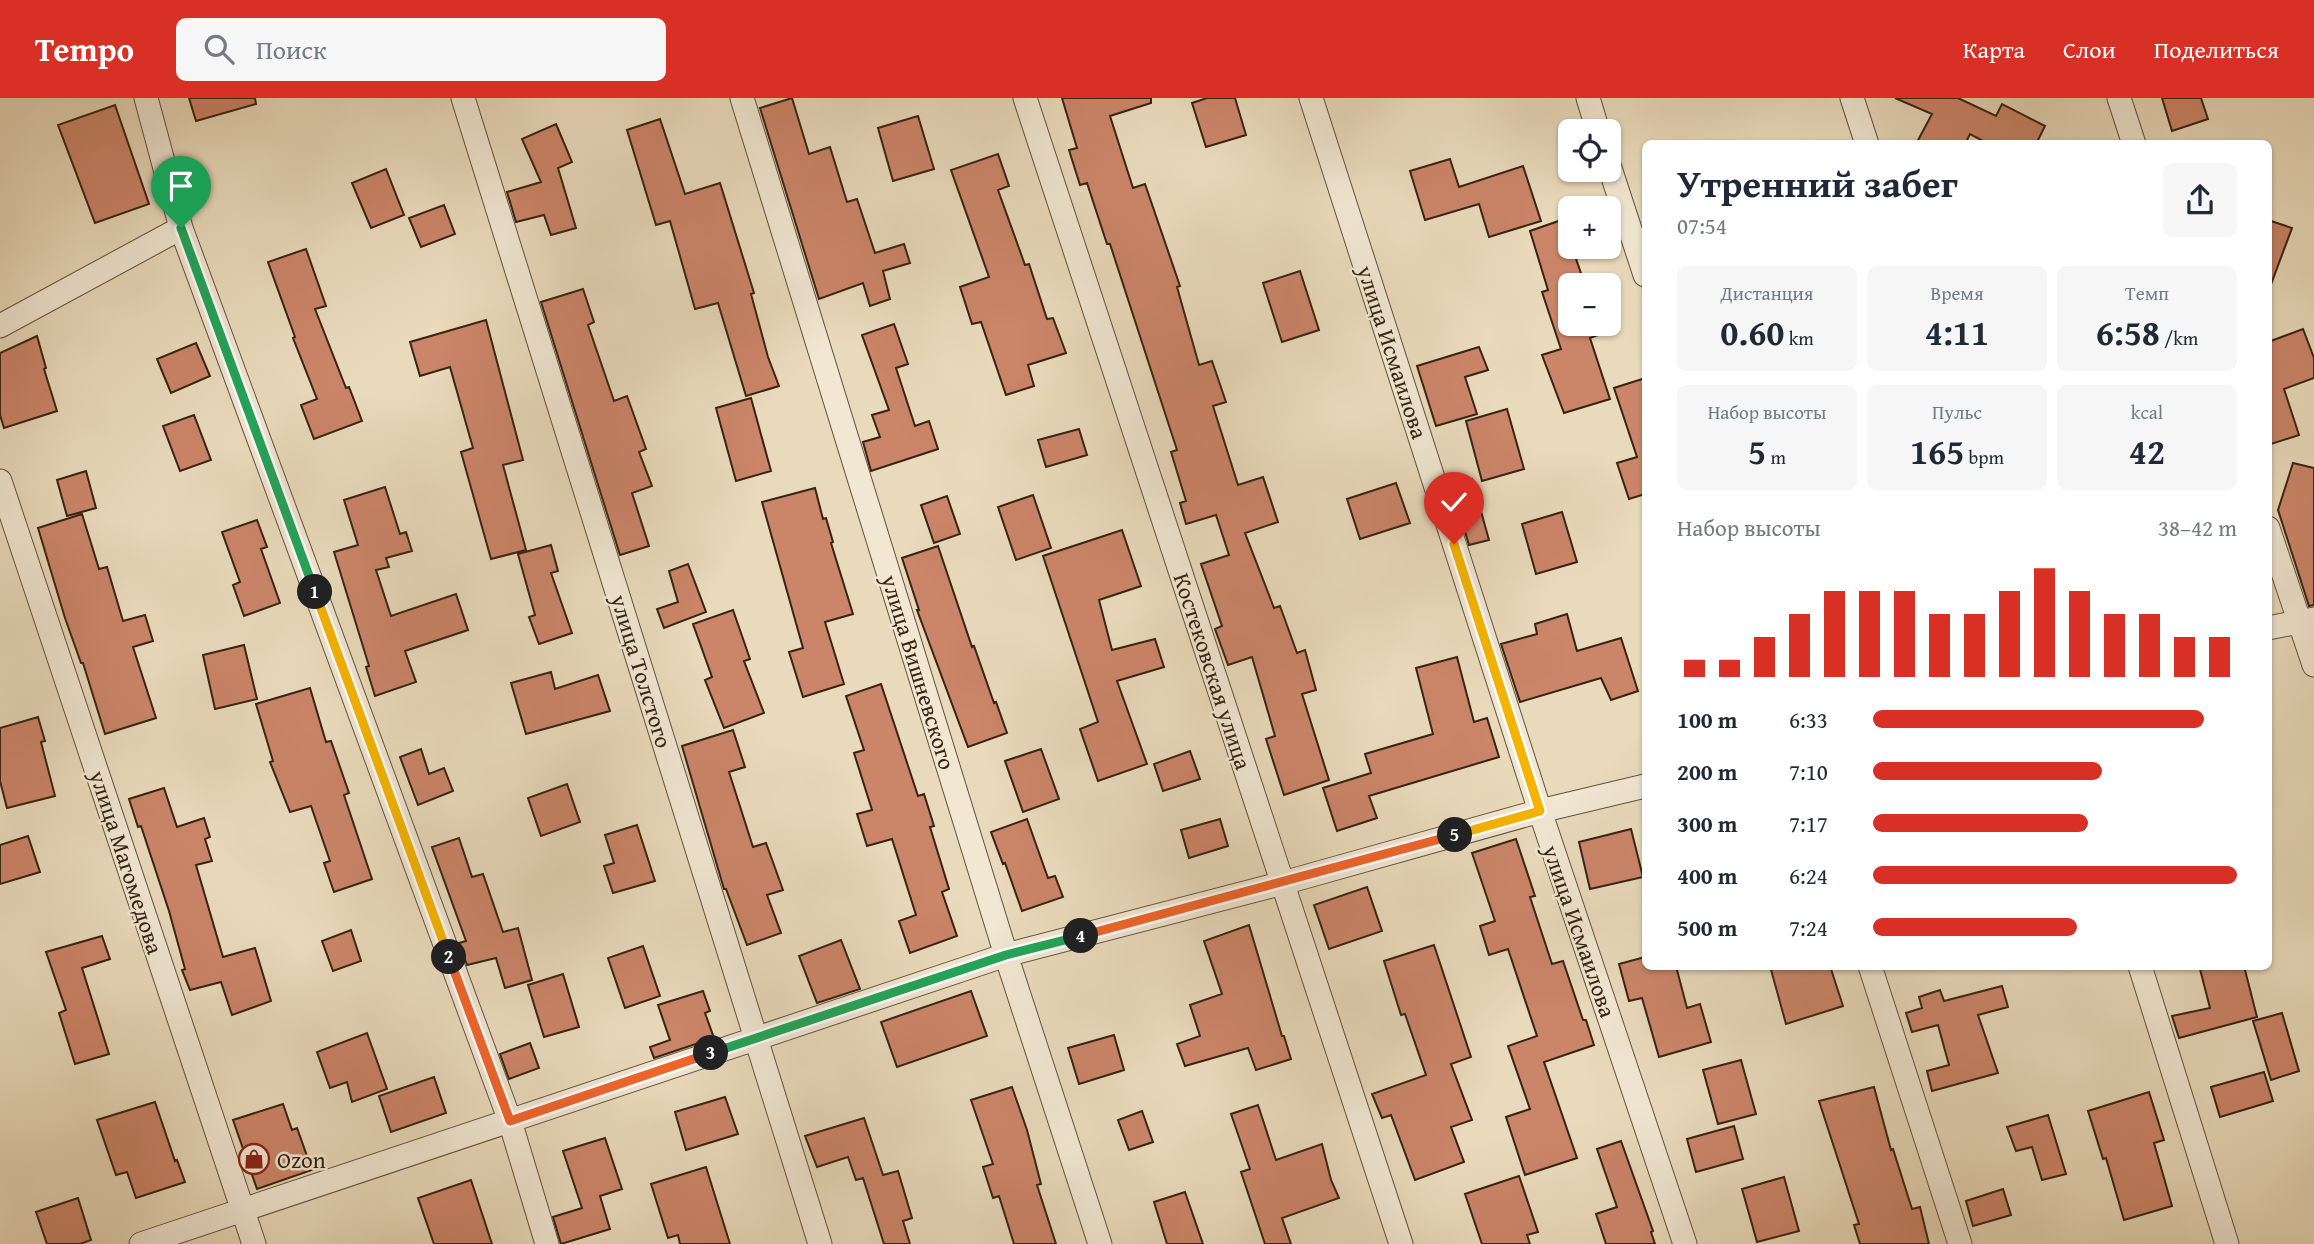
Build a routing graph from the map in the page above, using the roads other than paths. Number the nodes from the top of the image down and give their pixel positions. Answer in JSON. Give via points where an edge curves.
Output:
{"nodes":[{"id":1,"x":146,"y":98,"type":"edge"},
{"id":2,"x":463,"y":98,"type":"edge"},
{"id":3,"x":742,"y":98,"type":"edge"},
{"id":4,"x":1025,"y":98,"type":"edge"},
{"id":5,"x":1311,"y":98,"type":"edge"},
{"id":6,"x":1588,"y":98,"type":"edge"},
{"id":7,"x":1852,"y":98,"type":"edge"},
{"id":8,"x":2119,"y":98,"type":"edge"},
{"id":9,"x":1594,"y":119,"type":"edge"},
{"id":10,"x":1866,"y":140,"type":"edge"},
{"id":11,"x":2133,"y":140,"type":"edge"},
{"id":12,"x":1615,"y":182,"type":"edge"},
{"id":13,"x":181,"y":228,"type":"junction"},
{"id":14,"x":1642,"y":266,"type":"edge"},
{"id":15,"x":0,"y":326,"type":"edge"},
{"id":16,"x":0,"y":481,"type":"edge"},
{"id":17,"x":2272,"y":537,"type":"edge"},
{"id":18,"x":2307,"y":620,"type":"edge"},
{"id":19,"x":2272,"y":627,"type":"edge"},
{"id":20,"x":2314,"y":665,"type":"edge"},
{"id":21,"x":1642,"y":787,"type":"edge"},
{"id":22,"x":1540,"y":811,"type":"junction"},
{"id":23,"x":1283,"y":883,"type":"junction"},
{"id":24,"x":1006,"y":955,"type":"junction"},
{"id":25,"x":1871,"y":970,"type":"edge"},
{"id":26,"x":2141,"y":970,"type":"edge"},
{"id":27,"x":756,"y":1039,"type":"junction"},
{"id":28,"x":510,"y":1121,"type":"junction"},
{"id":29,"x":243,"y":1210,"type":"junction"},
{"id":30,"x":141,"y":1244,"type":"edge"},
{"id":31,"x":254,"y":1244,"type":"edge"},
{"id":32,"x":547,"y":1244,"type":"edge"},
{"id":33,"x":820,"y":1244,"type":"edge"},
{"id":34,"x":1100,"y":1244,"type":"edge"},
{"id":35,"x":1401,"y":1244,"type":"edge"},
{"id":36,"x":1685,"y":1244,"type":"edge"},
{"id":37,"x":1960,"y":1244,"type":"edge"},
{"id":38,"x":2227,"y":1244,"type":"edge"}],
"edges":[{"from":1,"to":13,"type":"street"},
{"from":2,"to":27,"type":"street","name":"улица Толстого"},
{"from":3,"to":24,"type":"street","name":"улица Вишневского"},
{"from":4,"to":23,"type":"street","name":"Костековская улица"},
{"from":5,"to":22,"type":"street","name":"улица Исмаилова"},
{"from":6,"to":9,"type":"street"},
{"from":7,"to":10,"type":"street"},
{"from":8,"to":11,"type":"street"},
{"from":12,"to":14,"type":"street"},
{"from":13,"to":15,"type":"street"},
{"from":13,"to":28,"type":"street"},
{"from":16,"to":29,"type":"street","name":"улица Магомедова"},
{"from":17,"to":18,"type":"street"},
{"from":18,"to":19,"type":"street"},
{"from":18,"to":20,"type":"street"},
{"from":21,"to":22,"type":"street"},
{"from":22,"to":23,"type":"street"},
{"from":22,"to":36,"type":"street","name":"улица Исмаилова"},
{"from":23,"to":24,"type":"street"},
{"from":23,"to":35,"type":"street","name":"Костековская улица"},
{"from":24,"to":27,"type":"street"},
{"from":24,"to":34,"type":"street","name":"улица Вишневского"},
{"from":25,"to":37,"type":"street"},
{"from":26,"to":38,"type":"street"},
{"from":27,"to":28,"type":"street"},
{"from":27,"to":33,"type":"street","name":"улица Толстого"},
{"from":28,"to":29,"type":"street"},
{"from":28,"to":32,"type":"street"},
{"from":29,"to":30,"type":"street"},
{"from":29,"to":31,"type":"street","name":"улица Магомедова"}]}
